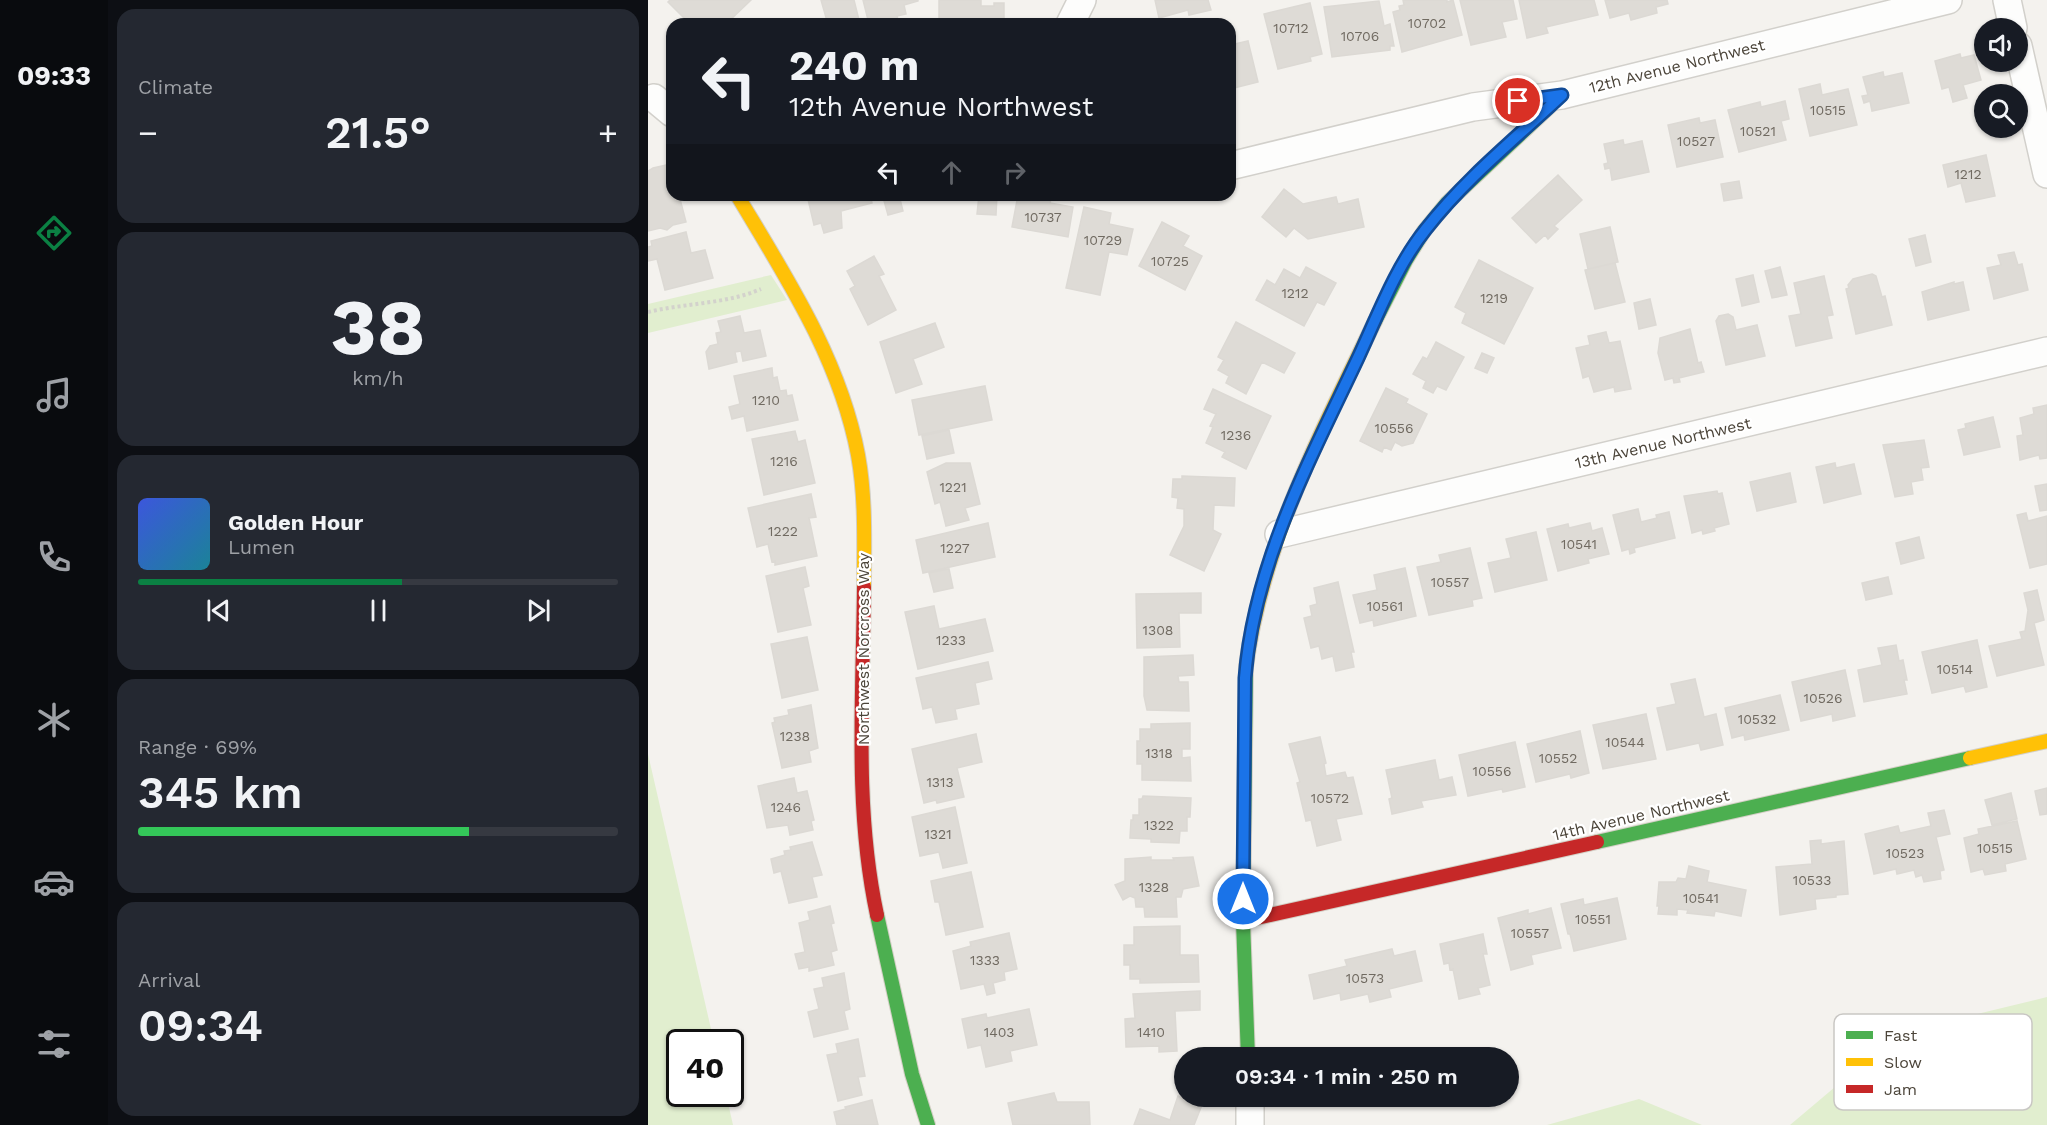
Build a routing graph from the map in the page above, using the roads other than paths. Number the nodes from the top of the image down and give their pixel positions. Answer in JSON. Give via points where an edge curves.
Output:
{"nodes":[{"id":1,"x":1082,"y":0,"type":"edge"},
{"id":2,"x":1948,"y":0,"type":"edge"},
{"id":3,"x":2007,"y":0,"type":"edge"},
{"id":4,"x":1073,"y":18,"type":"edge"},
{"id":5,"x":2011,"y":18,"type":"edge"},
{"id":6,"x":2024,"y":72,"type":"edge"},
{"id":7,"x":1562,"y":95,"type":"junction"},
{"id":8,"x":1236,"y":165,"type":"edge"},
{"id":9,"x":2047,"y":174,"type":"edge"},
{"id":10,"x":741,"y":201,"type":"edge"},
{"id":11,"x":2047,"y":351,"type":"edge"},
{"id":12,"x":1279,"y":534,"type":"junction"},
{"id":13,"x":2047,"y":741,"type":"edge"},
{"id":14,"x":1243,"y":921,"type":"junction"},
{"id":15,"x":1248,"y":1047,"type":"edge"},
{"id":16,"x":1250,"y":1107,"type":"edge"},
{"id":17,"x":928,"y":1125,"type":"edge"},
{"id":18,"x":1250,"y":1125,"type":"edge"}],
"edges":[{"from":1,"to":4,"type":"street"},
{"from":2,"to":7,"type":"street","name":"12th Avenue Northwest"},
{"from":3,"to":5,"type":"street"},
{"from":6,"to":9,"type":"street"},
{"from":7,"to":8,"type":"street","name":"12th Avenue Northwest","via":[[1473,107]]},
{"from":7,"to":12,"type":"street","via":[[1447,203],[1424,231],[1391,288]]},
{"from":10,"to":17,"type":"street","name":"Northwest Norcross Way","via":[[787,277],[815,333],[854,435],[862,483],[864,537],[862,788],[866,851],[912,1074]]},
{"from":11,"to":12,"type":"street","name":"13th Avenue Northwest"},
{"from":12,"to":14,"type":"street","via":[[1253,613],[1247,646]]},
{"from":13,"to":14,"type":"street","name":"14th Avenue Northwest"},
{"from":14,"to":15,"type":"street"},
{"from":16,"to":18,"type":"street"}]}
